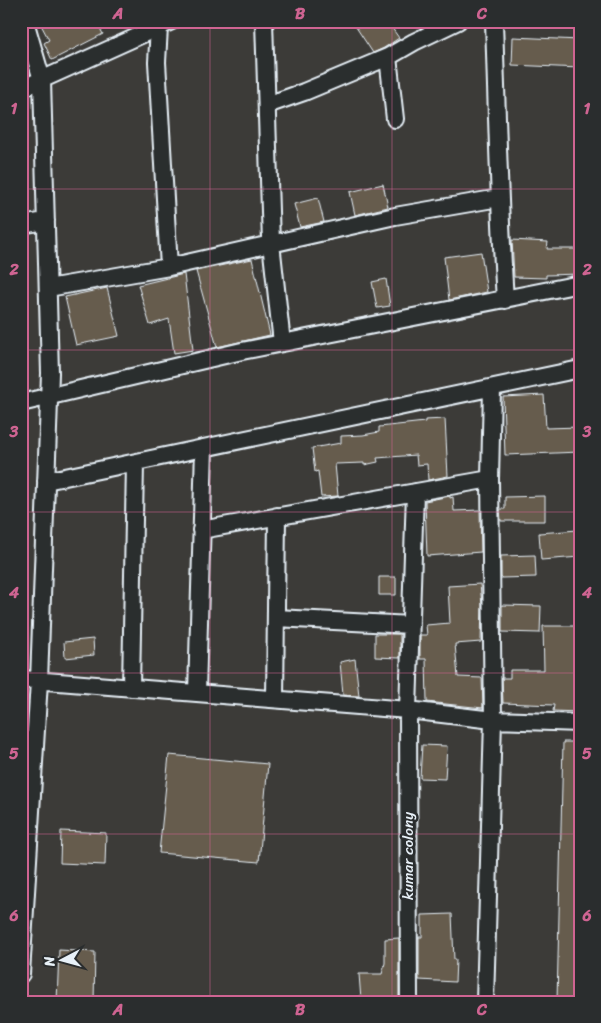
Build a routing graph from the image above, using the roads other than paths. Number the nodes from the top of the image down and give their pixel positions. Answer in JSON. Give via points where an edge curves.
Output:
{"nodes":[{"id":1,"x":25,"y":21,"type":"edge"},
{"id":2,"x":264,"y":21,"type":"edge"},
{"id":3,"x":458,"y":21,"type":"edge"},
{"id":4,"x":494,"y":21,"type":"edge"},
{"id":5,"x":166,"y":24,"type":"edge"},
{"id":6,"x":388,"y":57,"type":"junction"},
{"id":7,"x":42,"y":80,"type":"junction"},
{"id":8,"x":21,"y":89,"type":"edge"},
{"id":9,"x":267,"y":105,"type":"junction"},
{"id":10,"x":396,"y":119,"type":"dead end"},
{"id":11,"x":499,"y":198,"type":"junction"},
{"id":12,"x":46,"y":221,"type":"junction"},
{"id":13,"x":21,"y":225,"type":"edge"},
{"id":14,"x":271,"y":243,"type":"junction"},
{"id":15,"x":169,"y":267,"type":"junction"},
{"id":16,"x":580,"y":284,"type":"edge"},
{"id":17,"x":48,"y":288,"type":"junction"},
{"id":18,"x":505,"y":300,"type":"junction"},
{"id":19,"x":282,"y":343,"type":"junction"},
{"id":20,"x":580,"y":368,"type":"edge"},
{"id":21,"x":492,"y":388,"type":"junction"},
{"id":22,"x":50,"y":397,"type":"junction"},
{"id":23,"x":21,"y":403,"type":"edge"},
{"id":24,"x":204,"y":448,"type":"junction"},
{"id":25,"x":135,"y":463,"type":"junction"},
{"id":26,"x":490,"y":479,"type":"junction"},
{"id":27,"x":46,"y":482,"type":"junction"},
{"id":28,"x":415,"y":492,"type":"junction"},
{"id":29,"x":277,"y":516,"type":"junction"},
{"id":30,"x":201,"y":530,"type":"junction"},
{"id":31,"x":276,"y":618,"type":"junction"},
{"id":32,"x":411,"y":625,"type":"junction"},
{"id":33,"x":21,"y":679,"type":"edge"},
{"id":34,"x":38,"y":680,"type":"junction"},
{"id":35,"x":131,"y":688,"type":"junction"},
{"id":36,"x":197,"y":693,"type":"junction"},
{"id":37,"x":275,"y":700,"type":"junction"},
{"id":38,"x":408,"y":710,"type":"junction"},
{"id":39,"x":493,"y":720,"type":"junction"},
{"id":40,"x":580,"y":723,"type":"edge"},
{"id":41,"x":21,"y":974,"type":"edge"},
{"id":42,"x":408,"y":1002,"type":"edge"},
{"id":43,"x":485,"y":1002,"type":"edge"}],
"edges":[{"from":1,"to":7,"type":"street"},
{"from":2,"to":9,"type":"street"},
{"from":3,"to":6,"type":"street"},
{"from":4,"to":11,"type":"street"},
{"from":5,"to":7,"type":"street"},
{"from":5,"to":15,"type":"street","via":[[157,62]]},
{"from":6,"to":9,"type":"street"},
{"from":6,"to":10,"type":"street"},
{"from":7,"to":8,"type":"street"},
{"from":7,"to":12,"type":"street"},
{"from":9,"to":14,"type":"street"},
{"from":11,"to":14,"type":"street","via":[[394,216]]},
{"from":11,"to":18,"type":"street"},
{"from":12,"to":13,"type":"street"},
{"from":12,"to":17,"type":"street"},
{"from":14,"to":15,"type":"street"},
{"from":14,"to":19,"type":"street"},
{"from":15,"to":17,"type":"street"},
{"from":16,"to":18,"type":"street"},
{"from":17,"to":22,"type":"street"},
{"from":18,"to":19,"type":"street"},
{"from":19,"to":22,"type":"street"},
{"from":20,"to":21,"type":"street"},
{"from":21,"to":24,"type":"street"},
{"from":21,"to":26,"type":"street"},
{"from":22,"to":23,"type":"street"},
{"from":22,"to":27,"type":"street"},
{"from":24,"to":25,"type":"street"},
{"from":24,"to":30,"type":"street"},
{"from":25,"to":27,"type":"street"},
{"from":25,"to":35,"type":"street"},
{"from":26,"to":28,"type":"street"},
{"from":26,"to":39,"type":"street"},
{"from":27,"to":34,"type":"street"},
{"from":28,"to":29,"type":"street"},
{"from":28,"to":32,"type":"street","name":"kumar colony"},
{"from":29,"to":30,"type":"street"},
{"from":29,"to":31,"type":"street"},
{"from":30,"to":36,"type":"street"},
{"from":31,"to":32,"type":"street"},
{"from":31,"to":37,"type":"street"},
{"from":32,"to":38,"type":"street","name":"kumar colony"},
{"from":33,"to":34,"type":"street"},
{"from":34,"to":35,"type":"street"},
{"from":34,"to":41,"type":"street"},
{"from":35,"to":36,"type":"street"},
{"from":36,"to":37,"type":"street"},
{"from":37,"to":38,"type":"street"},
{"from":38,"to":39,"type":"street"},
{"from":38,"to":42,"type":"street","name":"kumar colony"},
{"from":39,"to":40,"type":"street"},
{"from":39,"to":43,"type":"street"}]}
